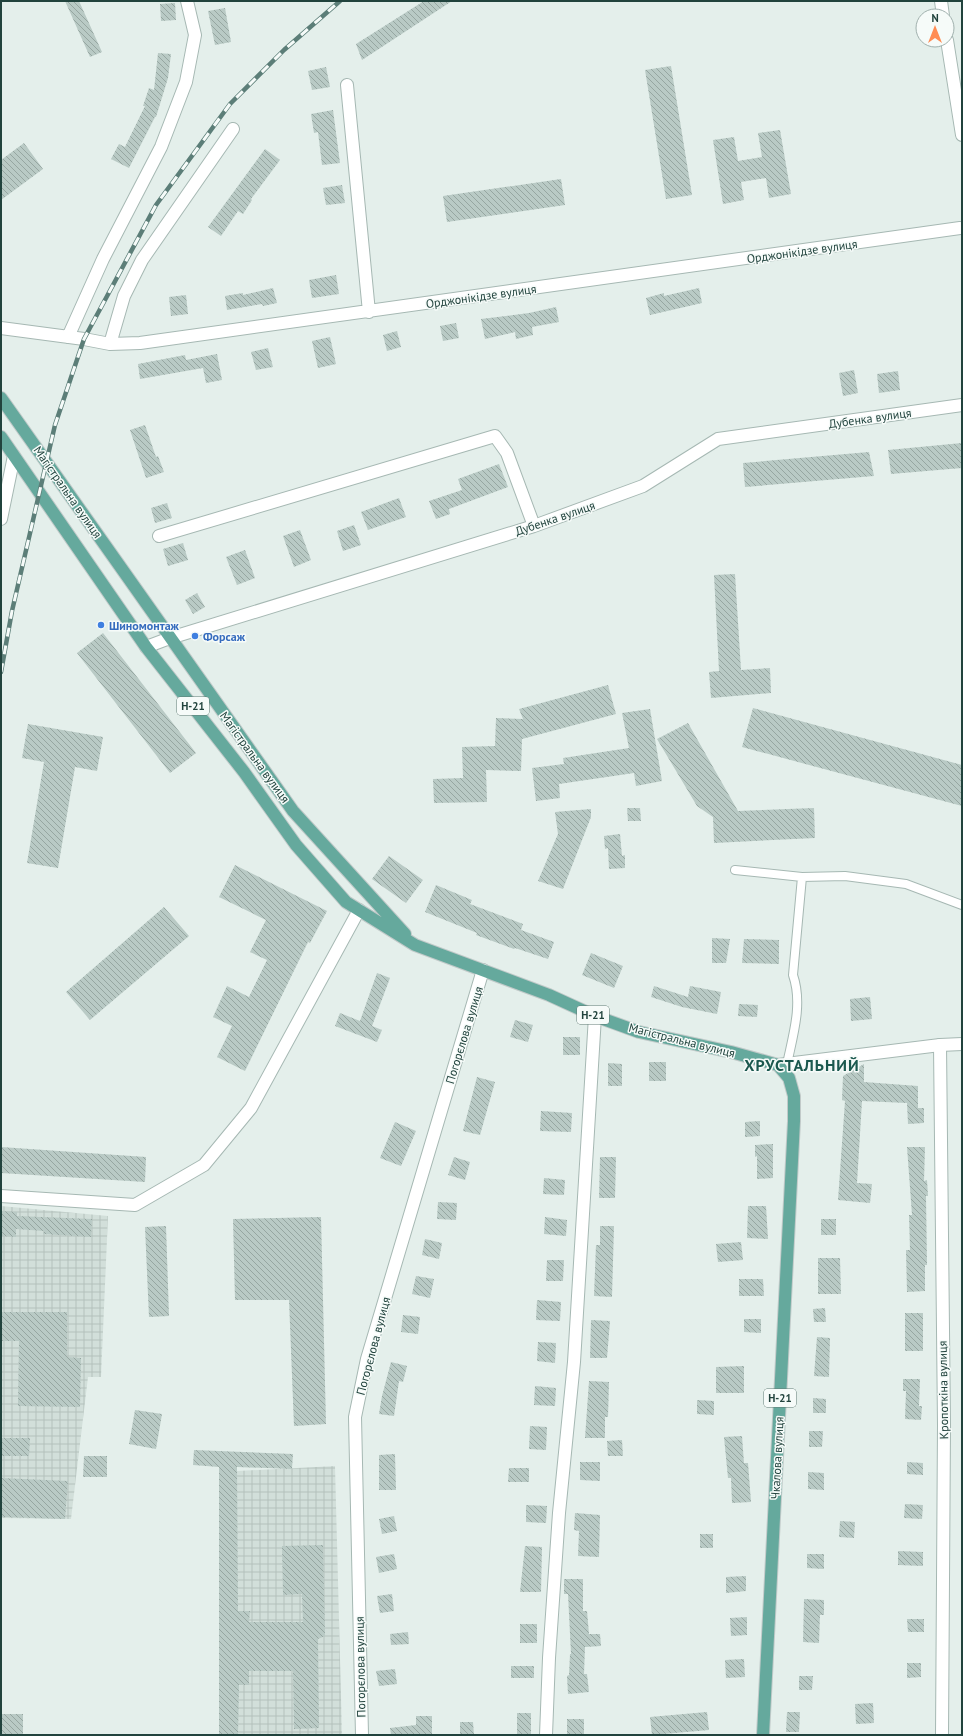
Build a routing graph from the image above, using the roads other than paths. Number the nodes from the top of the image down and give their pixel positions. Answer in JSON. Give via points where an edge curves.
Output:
{"nodes":[{"id":1,"x":187,"y":1,"type":"edge"},
{"id":2,"x":948,"y":48,"type":"edge"},
{"id":3,"x":347,"y":85,"type":"dead end"},
{"id":4,"x":233,"y":129,"type":"dead end"},
{"id":5,"x":962,"y":135,"type":"edge"},
{"id":6,"x":961,"y":232,"type":"edge"},
{"id":7,"x":369,"y":312,"type":"junction"},
{"id":8,"x":1,"y":328,"type":"edge"},
{"id":9,"x":68,"y":337,"type":"junction"},
{"id":10,"x":110,"y":344,"type":"junction"},
{"id":11,"x":1,"y":398,"type":"edge"},
{"id":12,"x":962,"y":405,"type":"edge"},
{"id":13,"x":1,"y":437,"type":"edge"},
{"id":14,"x":14,"y":456,"type":"junction"},
{"id":15,"x":1,"y":519,"type":"edge"},
{"id":16,"x":534,"y":526,"type":"junction"},
{"id":17,"x":159,"y":536,"type":"dead end"},
{"id":18,"x":170,"y":638,"type":"junction"},
{"id":19,"x":146,"y":647,"type":"junction"},
{"id":20,"x":735,"y":870,"type":"dead end"},
{"id":21,"x":802,"y":877,"type":"junction"},
{"id":22,"x":962,"y":905,"type":"edge"},
{"id":23,"x":359,"y":910,"type":"junction"},
{"id":24,"x":415,"y":945,"type":"junction"},
{"id":25,"x":483,"y":970,"type":"junction"},
{"id":26,"x":595,"y":1016,"type":"junction"},
{"id":27,"x":962,"y":1044,"type":"edge"},
{"id":28,"x":940,"y":1045,"type":"junction"},
{"id":29,"x":782,"y":1064,"type":"junction"},
{"id":30,"x":1,"y":1196,"type":"edge"},
{"id":31,"x":362,"y":1735,"type":"edge"},
{"id":32,"x":546,"y":1735,"type":"edge"},
{"id":33,"x":763,"y":1735,"type":"edge"},
{"id":34,"x":942,"y":1735,"type":"edge"}],
"edges":[{"from":1,"to":9,"type":"street","via":[[195,35],[186,82],[161,147]]},
{"from":2,"to":5,"type":"street"},
{"from":3,"to":7,"type":"street"},
{"from":4,"to":10,"type":"street","via":[[142,260],[124,296]]},
{"from":6,"to":7,"type":"street","name":"Орджонікідзе вулиця"},
{"from":7,"to":10,"type":"street","name":"Орджонікідзе вулиця","via":[[140,343]]},
{"from":8,"to":9,"type":"street","name":"Орджонікідзе вулиця"},
{"from":9,"to":10,"type":"street","name":"Орджонікідзе вулиця"},
{"from":11,"to":18,"type":"main road","name":"Магістральна вулиця"},
{"from":12,"to":16,"type":"street","name":"Дубенка вулиця","via":[[718,439],[643,486]]},
{"from":13,"to":14,"type":"main road","name":"Магістральна вулиця","number":"Н-21"},
{"from":14,"to":15,"type":"street"},
{"from":14,"to":19,"type":"main road","name":"Магістральна вулиця","number":"Н-21"},
{"from":16,"to":17,"type":"street","via":[[508,453],[495,436]]},
{"from":16,"to":18,"type":"street","name":"Дубенка вулиця"},
{"from":18,"to":19,"type":"street","name":"Дубенка вулиця"},
{"from":18,"to":24,"type":"main road","name":"Магістральна вулиця","via":[[294,811]]},
{"from":19,"to":23,"type":"main road","name":"Магістральна вулиця","number":"Н-21","via":[[244,772],[296,845],[346,902]]},
{"from":20,"to":21,"type":"lane"},
{"from":21,"to":22,"type":"lane","via":[[845,876],[906,884]]},
{"from":21,"to":29,"type":"lane","via":[[793,975],[797,986],[797,1017]]},
{"from":23,"to":24,"type":"main road","name":"Магістральна вулиця","number":"Н-21"},
{"from":23,"to":30,"type":"street","via":[[252,1108],[204,1165],[135,1205]]},
{"from":24,"to":25,"type":"main road","name":"Магістральна вулиця","number":"Н-21"},
{"from":25,"to":26,"type":"main road","name":"Магістральна вулиця","number":"Н-21","via":[[549,994]]},
{"from":25,"to":31,"type":"street","name":"Погорєлова вулиця","via":[[367,1359],[355,1417]]},
{"from":26,"to":29,"type":"main road","name":"Магістральна вулиця","number":"Н-21","via":[[639,1032]]},
{"from":26,"to":32,"type":"street","via":[[574,1362],[559,1513]]},
{"from":27,"to":28,"type":"street","name":"Магістральна вулиця"},
{"from":28,"to":29,"type":"street","name":"Магістральна вулиця"},
{"from":28,"to":34,"type":"street","name":"Кропоткіна вулиця","via":[[944,1426]]},
{"from":29,"to":33,"type":"main road","name":"Чкалова вулиця","number":"Н-21","via":[[794,1096],[794,1121]]}]}
